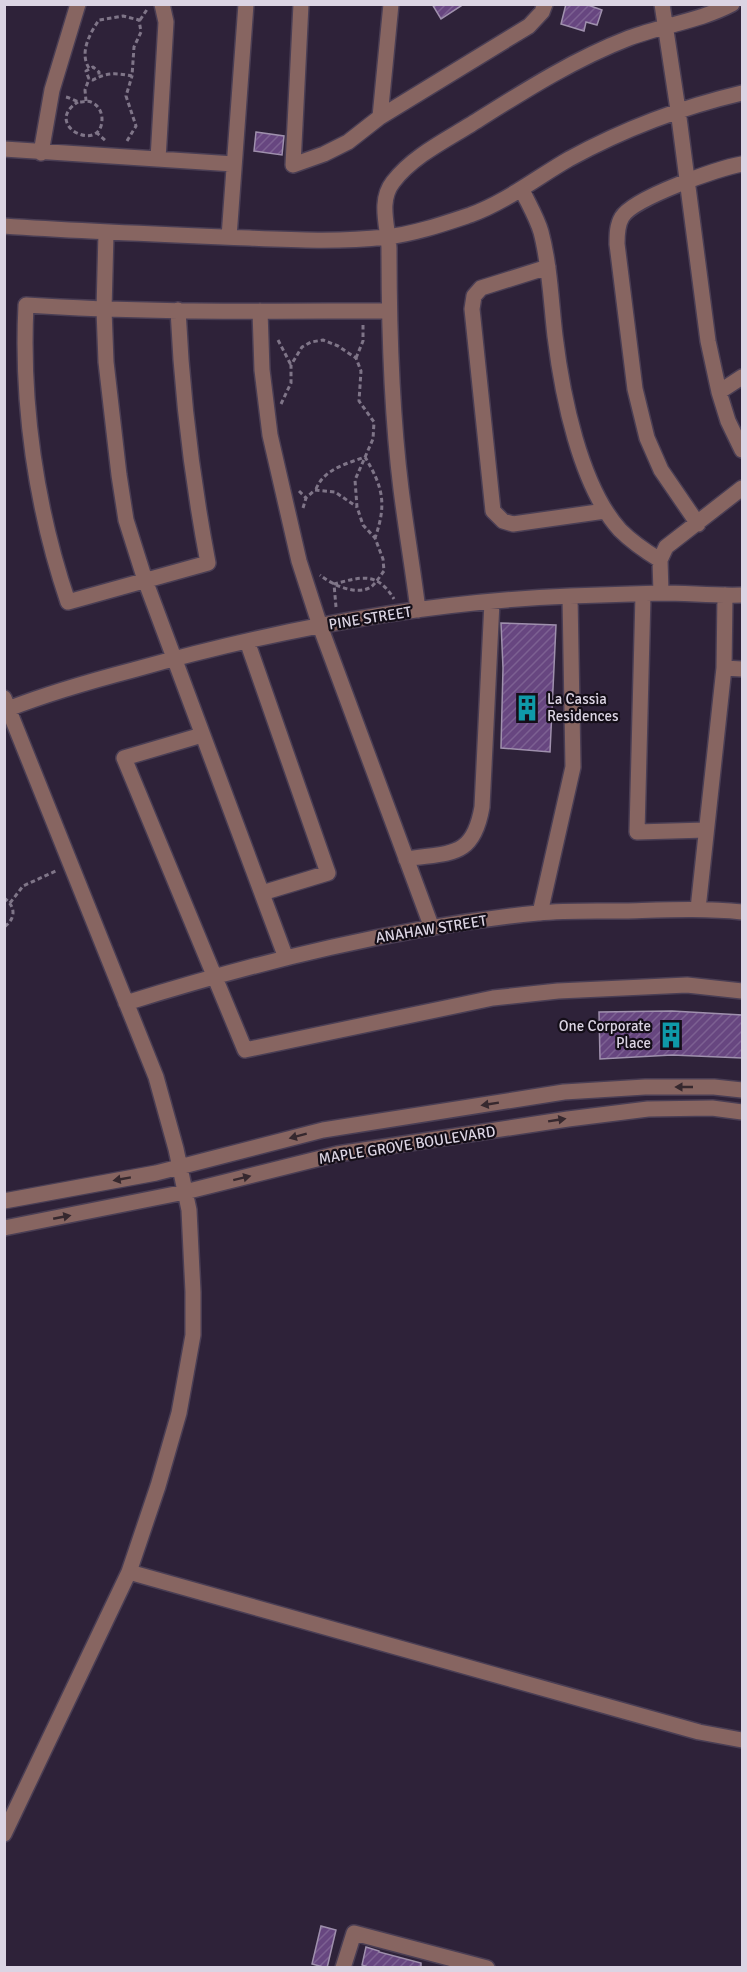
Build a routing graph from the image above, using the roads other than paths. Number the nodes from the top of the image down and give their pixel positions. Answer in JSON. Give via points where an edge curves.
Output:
{"nodes":[{"id":1,"x":78,"y":4,"type":"edge"},
{"id":2,"x":162,"y":4,"type":"edge"},
{"id":3,"x":246,"y":4,"type":"edge"},
{"id":4,"x":301,"y":4,"type":"edge"},
{"id":5,"x":391,"y":4,"type":"edge"},
{"id":6,"x":545,"y":4,"type":"edge"},
{"id":7,"x":662,"y":4,"type":"edge"},
{"id":8,"x":732,"y":4,"type":"edge"},
{"id":9,"x":665,"y":26,"type":"junction"},
{"id":10,"x":742,"y":93,"type":"edge"},
{"id":11,"x":678,"y":110,"type":"junction"},
{"id":12,"x":380,"y":117,"type":"junction"},
{"id":13,"x":4,"y":149,"type":"edge"},
{"id":14,"x":41,"y":153,"type":"junction"},
{"id":15,"x":158,"y":159,"type":"junction"},
{"id":16,"x":234,"y":164,"type":"junction"},
{"id":17,"x":742,"y":164,"type":"edge"},
{"id":18,"x":687,"y":181,"type":"junction"},
{"id":19,"x":522,"y":190,"type":"junction"},
{"id":20,"x":4,"y":226,"type":"edge"},
{"id":21,"x":106,"y":233,"type":"junction"},
{"id":22,"x":229,"y":237,"type":"junction"},
{"id":23,"x":388,"y":237,"type":"junction"},
{"id":24,"x":548,"y":267,"type":"junction"},
{"id":25,"x":104,"y":310,"type":"junction"},
{"id":26,"x":178,"y":310,"type":"junction"},
{"id":27,"x":260,"y":311,"type":"junction"},
{"id":28,"x":389,"y":311,"type":"junction"},
{"id":29,"x":742,"y":377,"type":"edge"},
{"id":30,"x":718,"y":392,"type":"junction"},
{"id":31,"x":742,"y":450,"type":"edge"},
{"id":32,"x":742,"y":488,"type":"edge"},
{"id":33,"x":605,"y":510,"type":"junction"},
{"id":34,"x":698,"y":524,"type":"junction"},
{"id":35,"x":660,"y":560,"type":"junction"},
{"id":36,"x":145,"y":580,"type":"junction"},
{"id":37,"x":661,"y":593,"type":"junction"},
{"id":38,"x":643,"y":595,"type":"junction"},
{"id":39,"x":725,"y":595,"type":"junction"},
{"id":40,"x":742,"y":595,"type":"edge"},
{"id":41,"x":570,"y":596,"type":"junction"},
{"id":42,"x":492,"y":602,"type":"junction"},
{"id":43,"x":411,"y":612,"type":"junction"},
{"id":44,"x":320,"y":626,"type":"junction"},
{"id":45,"x":247,"y":641,"type":"junction"},
{"id":46,"x":174,"y":658,"type":"junction"},
{"id":47,"x":724,"y":669,"type":"junction"},
{"id":48,"x":742,"y":669,"type":"edge"},
{"id":49,"x":6,"y":703,"type":"edge"},
{"id":50,"x":202,"y":735,"type":"junction"},
{"id":51,"x":706,"y":830,"type":"junction"},
{"id":52,"x":406,"y":860,"type":"junction"},
{"id":53,"x":262,"y":893,"type":"junction"},
{"id":54,"x":698,"y":909,"type":"junction"},
{"id":55,"x":742,"y":912,"type":"edge"},
{"id":56,"x":540,"y":913,"type":"junction"},
{"id":57,"x":432,"y":928,"type":"junction"},
{"id":58,"x":286,"y":958,"type":"junction"},
{"id":59,"x":214,"y":976,"type":"junction"},
{"id":60,"x":742,"y":991,"type":"edge"},
{"id":61,"x":126,"y":1003,"type":"junction"},
{"id":62,"x":742,"y":1090,"type":"edge"},
{"id":63,"x":742,"y":1112,"type":"edge"},
{"id":64,"x":179,"y":1167,"type":"junction"},
{"id":65,"x":185,"y":1192,"type":"junction"},
{"id":66,"x":4,"y":1201,"type":"edge"},
{"id":67,"x":4,"y":1228,"type":"edge"},
{"id":68,"x":129,"y":1572,"type":"junction"},
{"id":69,"x":742,"y":1740,"type":"edge"},
{"id":70,"x":4,"y":1834,"type":"edge"},
{"id":71,"x":343,"y":1968,"type":"edge"},
{"id":72,"x":487,"y":1968,"type":"edge"}],
"edges":[{"from":1,"to":14,"type":"street","via":[[52,90]]},
{"from":2,"to":15,"type":"street","via":[[166,22]]},
{"from":3,"to":16,"type":"street"},
{"from":4,"to":12,"type":"street","via":[[293,165],[348,142]]},
{"from":5,"to":12,"type":"street"},
{"from":6,"to":12,"type":"street","via":[[529,26]]},
{"from":7,"to":9,"type":"street"},
{"from":8,"to":9,"type":"street","via":[[718,12]]},
{"from":9,"to":11,"type":"street"},
{"from":9,"to":23,"type":"street","via":[[603,48],[572,64],[431,149],[392,183],[387,193]]},
{"from":10,"to":11,"type":"street"},
{"from":11,"to":18,"type":"street"},
{"from":11,"to":19,"type":"street","via":[[567,160]]},
{"from":13,"to":14,"type":"street"},
{"from":14,"to":15,"type":"street"},
{"from":15,"to":16,"type":"street"},
{"from":16,"to":22,"type":"street"},
{"from":17,"to":18,"type":"street"},
{"from":18,"to":30,"type":"street"},
{"from":18,"to":34,"type":"street","via":[[623,215],[617,244],[635,389],[647,438],[661,470]]},
{"from":19,"to":23,"type":"street","via":[[473,214]]},
{"from":19,"to":24,"type":"street","via":[[540,231]]},
{"from":20,"to":21,"type":"street"},
{"from":21,"to":22,"type":"street"},
{"from":21,"to":25,"type":"street"},
{"from":22,"to":23,"type":"street","via":[[320,241]]},
{"from":23,"to":28,"type":"street"},
{"from":24,"to":33,"type":"street","via":[[567,406],[591,482]]},
{"from":24,"to":33,"type":"street","via":[[481,288],[474,296],[472,309],[493,511],[502,521],[513,524]]},
{"from":25,"to":26,"type":"street"},
{"from":25,"to":36,"type":"street","via":[[118,475],[126,519]]},
{"from":25,"to":36,"type":"street","via":[[26,305],[26,375],[39,487],[56,568],[68,602]]},
{"from":26,"to":27,"type":"street"},
{"from":26,"to":36,"type":"street","via":[[187,434],[208,563]]},
{"from":27,"to":28,"type":"street"},
{"from":27,"to":44,"type":"street","via":[[270,435],[299,561]]},
{"from":28,"to":43,"type":"street"},
{"from":29,"to":30,"type":"street"},
{"from":30,"to":31,"type":"street"},
{"from":32,"to":34,"type":"street"},
{"from":33,"to":35,"type":"street","via":[[635,545]]},
{"from":34,"to":35,"type":"street","via":[[666,547]]},
{"from":35,"to":37,"type":"street"},
{"from":36,"to":46,"type":"street"},
{"from":37,"to":38,"type":"street","name":"PINE STREET"},
{"from":37,"to":39,"type":"street","name":"PINE STREET"},
{"from":38,"to":41,"type":"street","name":"PINE STREET"},
{"from":38,"to":51,"type":"street","via":[[637,832]]},
{"from":39,"to":40,"type":"street","name":"PINE STREET"},
{"from":39,"to":47,"type":"street"},
{"from":41,"to":42,"type":"street","name":"PINE STREET"},
{"from":41,"to":56,"type":"street","via":[[573,767]]},
{"from":42,"to":43,"type":"street","name":"PINE STREET"},
{"from":42,"to":52,"type":"street","via":[[480,822],[466,846],[455,852]]},
{"from":43,"to":44,"type":"street","name":"PINE STREET"},
{"from":44,"to":45,"type":"street","name":"PINE STREET"},
{"from":44,"to":52,"type":"street"},
{"from":45,"to":46,"type":"street","name":"PINE STREET"},
{"from":45,"to":53,"type":"street","via":[[328,873]]},
{"from":46,"to":49,"type":"street","name":"PINE STREET"},
{"from":46,"to":50,"type":"street"},
{"from":47,"to":48,"type":"street"},
{"from":47,"to":51,"type":"street"},
{"from":49,"to":61,"type":"street"},
{"from":50,"to":53,"type":"street"},
{"from":50,"to":59,"type":"street","via":[[124,758]]},
{"from":51,"to":54,"type":"street"},
{"from":52,"to":57,"type":"street"},
{"from":53,"to":58,"type":"street"},
{"from":54,"to":55,"type":"street","name":"ANAHAW STREET"},
{"from":54,"to":56,"type":"street","name":"ANAHAW STREET"},
{"from":56,"to":57,"type":"street","name":"ANAHAW STREET"},
{"from":57,"to":58,"type":"street","name":"ANAHAW STREET"},
{"from":58,"to":59,"type":"street","name":"ANAHAW STREET"},
{"from":59,"to":60,"type":"street","via":[[245,1050],[493,998],[687,985]]},
{"from":59,"to":61,"type":"street","name":"ANAHAW STREET"},
{"from":61,"to":64,"type":"street","via":[[156,1077]]},
{"from":62,"to":64,"type":"street","name":"MAPLE GROVE BOULEVARD","one_way":true,"via":[[645,1087],[564,1092],[323,1130]]},
{"from":65,"to":63,"type":"street","name":"MAPLE GROVE BOULEVARD","one_way":true,"via":[[337,1154],[568,1119],[648,1109],[712,1108]]},
{"from":64,"to":65,"type":"street"},
{"from":64,"to":66,"type":"street","name":"MAPLE GROVE BOULEVARD","one_way":true},
{"from":67,"to":65,"type":"street","name":"MAPLE GROVE BOULEVARD","one_way":true},
{"from":65,"to":68,"type":"street","via":[[191,1236],[193,1335],[179,1413]]},
{"from":68,"to":69,"type":"street","via":[[699,1732]]},
{"from":68,"to":70,"type":"street"},
{"from":71,"to":72,"type":"street","via":[[354,1933]]}]}
